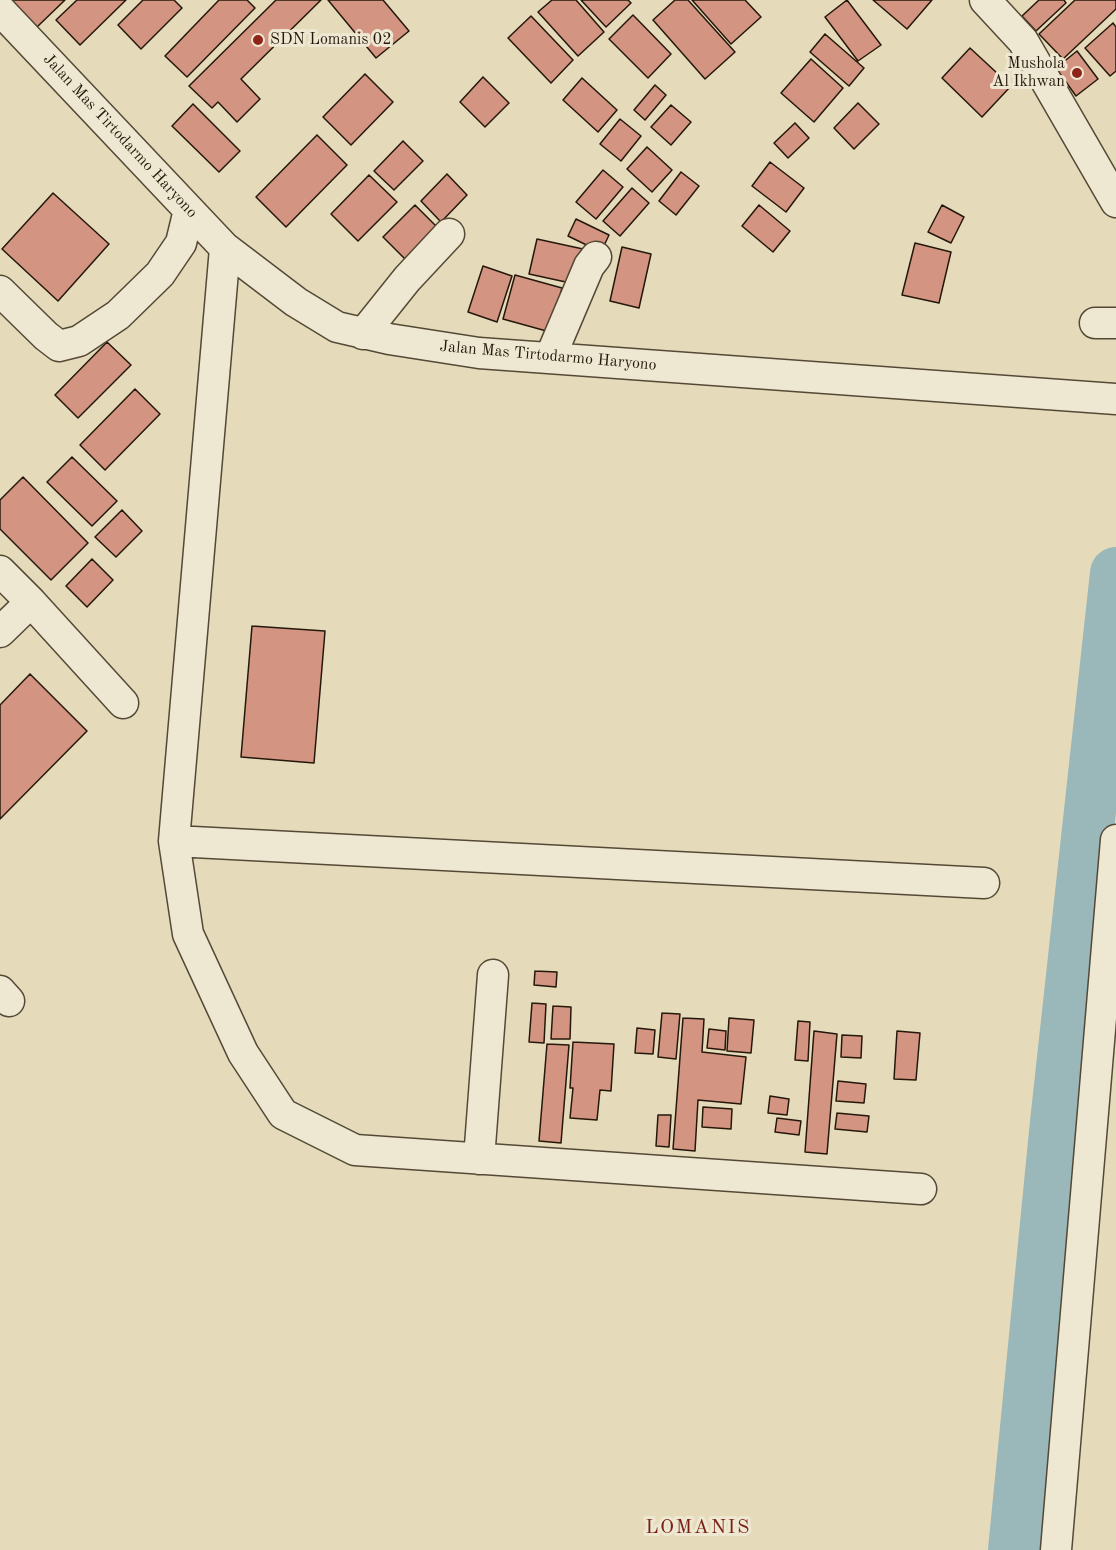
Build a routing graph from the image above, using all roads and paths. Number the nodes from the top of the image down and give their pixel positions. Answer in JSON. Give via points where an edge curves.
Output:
{"nodes":[{"id":1,"x":1002,"y":7,"type":"edge"},
{"id":2,"x":0,"y":10,"type":"edge"},
{"id":3,"x":1115,"y":197,"type":"edge"},
{"id":4,"x":189,"y":210,"type":"junction"},
{"id":5,"x":449,"y":234,"type":"dead end"},
{"id":6,"x":225,"y":248,"type":"junction"},
{"id":7,"x":596,"y":257,"type":"dead end"},
{"id":8,"x":0,"y":291,"type":"edge"},
{"id":9,"x":363,"y":334,"type":"junction"},
{"id":10,"x":550,"y":358,"type":"junction"},
{"id":11,"x":1116,"y":399,"type":"edge"},
{"id":12,"x":0,"y":571,"type":"edge"},
{"id":13,"x":31,"y":602,"type":"junction"},
{"id":14,"x":0,"y":632,"type":"edge"},
{"id":15,"x":123,"y":703,"type":"dead end"},
{"id":16,"x":1116,"y":840,"type":"edge"},
{"id":17,"x":174,"y":841,"type":"junction"},
{"id":18,"x":984,"y":883,"type":"dead end"},
{"id":19,"x":493,"y":975,"type":"dead end"},
{"id":20,"x":1104,"y":1129,"type":"edge"},
{"id":21,"x":479,"y":1159,"type":"junction"},
{"id":22,"x":921,"y":1189,"type":"dead end"},
{"id":23,"x":1056,"y":1550,"type":"edge"}],
"edges":[{"from":1,"to":3,"type":"street"},
{"from":2,"to":4,"type":"street","name":"Jalan Mas Tirtodarmo Haryono"},
{"from":4,"to":6,"type":"street","name":"Jalan Mas Tirtodarmo Haryono"},
{"from":4,"to":8,"type":"street","via":[[181,243],[160,274],[118,315],[79,341],[59,346]]},
{"from":5,"to":9,"type":"street","via":[[406,279]]},
{"from":6,"to":9,"type":"street","name":"Jalan Mas Tirtodarmo Haryono","via":[[296,302],[337,327]]},
{"from":6,"to":17,"type":"street"},
{"from":7,"to":10,"type":"street"},
{"from":9,"to":10,"type":"street","name":"Jalan Mas Tirtodarmo Haryono","via":[[479,353]]},
{"from":10,"to":11,"type":"street","name":"Jalan Mas Tirtodarmo Haryono"},
{"from":12,"to":13,"type":"street"},
{"from":13,"to":14,"type":"street"},
{"from":13,"to":15,"type":"street"},
{"from":16,"to":20,"type":"street"},
{"from":17,"to":18,"type":"street"},
{"from":17,"to":21,"type":"street","via":[[188,934],[243,1053],[283,1114],[356,1150]]},
{"from":19,"to":21,"type":"street"},
{"from":20,"to":23,"type":"street"},
{"from":21,"to":22,"type":"street"}]}
